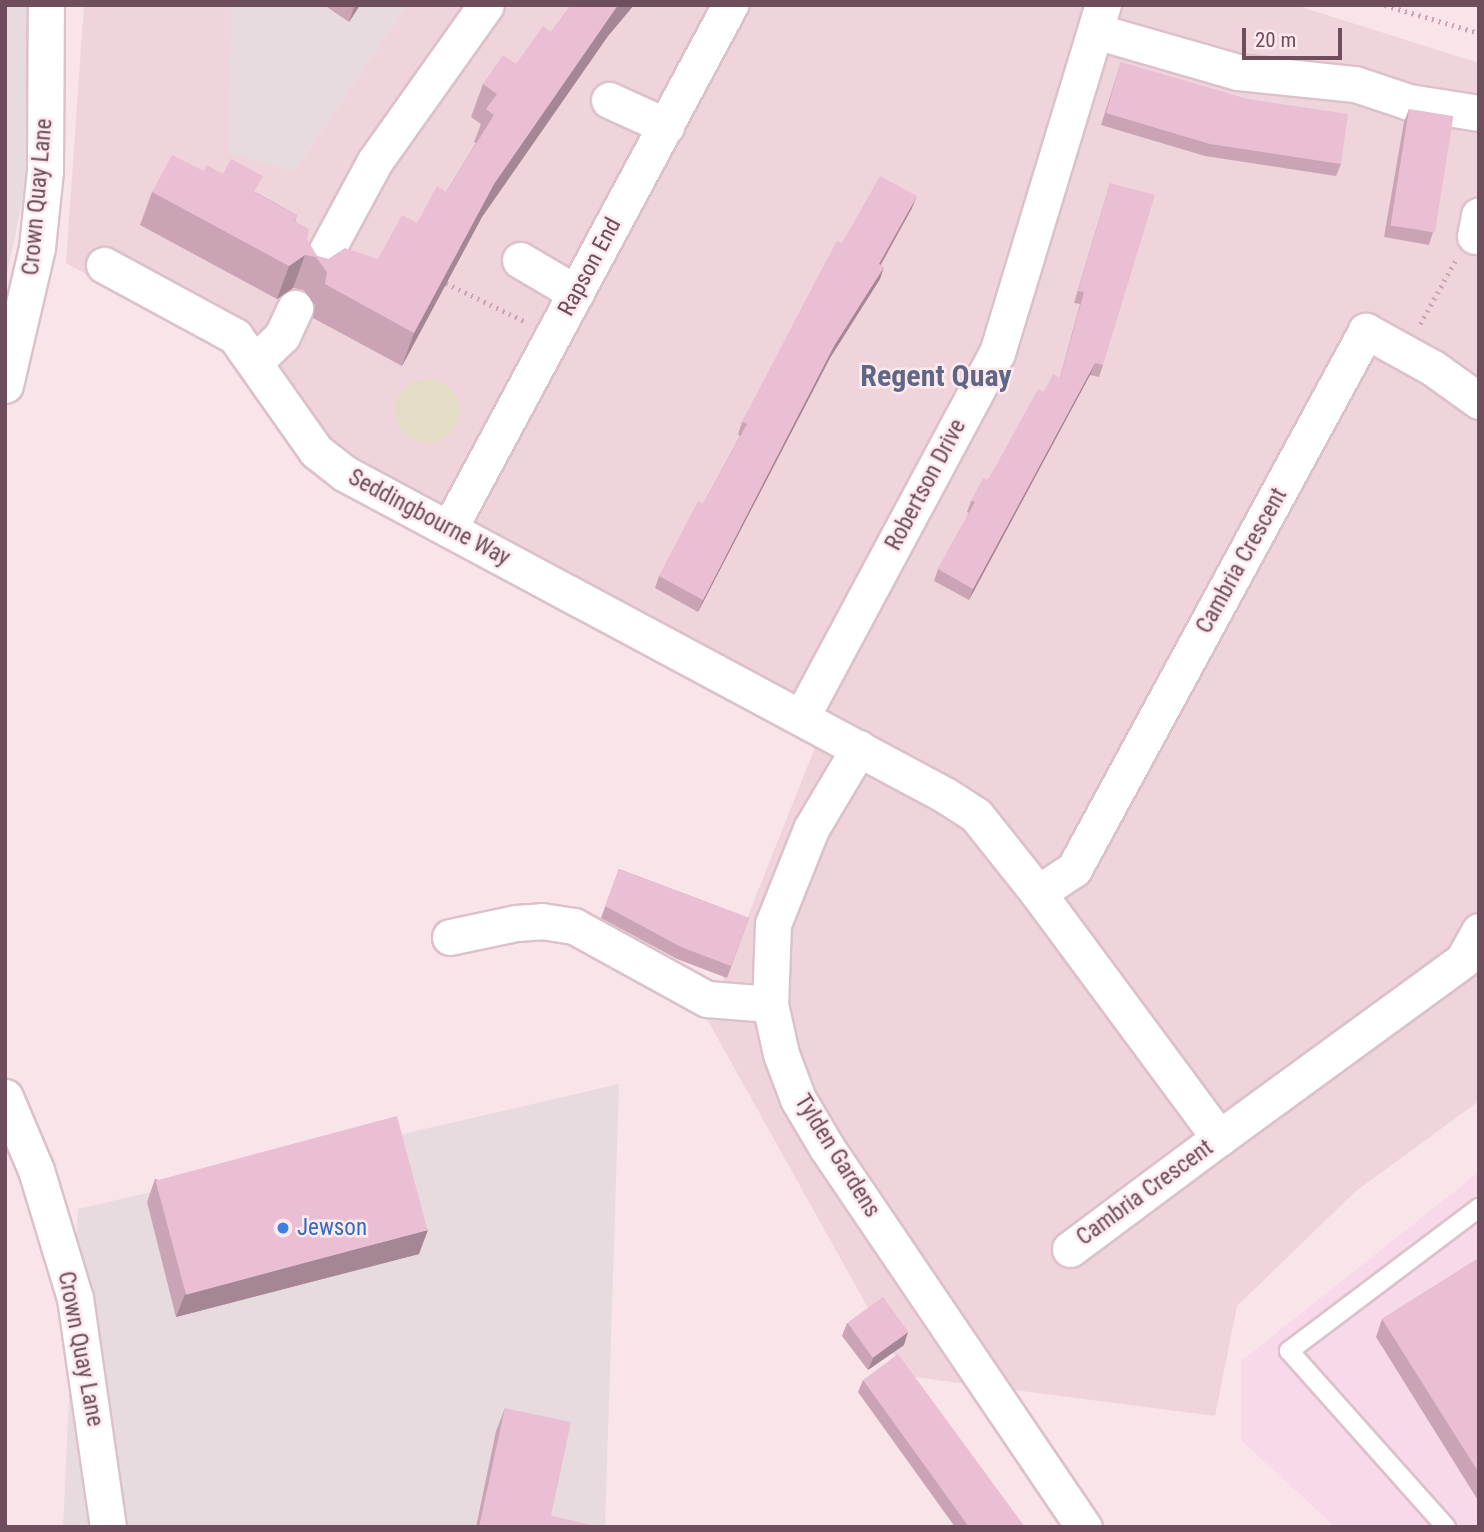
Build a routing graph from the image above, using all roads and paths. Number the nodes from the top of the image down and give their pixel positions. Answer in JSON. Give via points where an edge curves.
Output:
{"nodes":[{"id":1,"x":46,"y":5,"type":"edge"},
{"id":2,"x":486,"y":5,"type":"edge"},
{"id":3,"x":730,"y":5,"type":"edge"},
{"id":4,"x":1385,"y":5,"type":"edge"},
{"id":5,"x":1099,"y":18,"type":"edge"},
{"id":6,"x":1479,"y":33,"type":"edge"},
{"id":7,"x":609,"y":100,"type":"dead end"},
{"id":8,"x":1479,"y":113,"type":"edge"},
{"id":9,"x":666,"y":126,"type":"junction"},
{"id":10,"x":1477,"y":225,"type":"edge"},
{"id":11,"x":520,"y":260,"type":"dead end"},
{"id":12,"x":104,"y":265,"type":"dead end"},
{"id":13,"x":315,"y":272,"type":"edge"},
{"id":14,"x":446,"y":284,"type":"edge"},
{"id":15,"x":576,"y":293,"type":"junction"},
{"id":16,"x":295,"y":308,"type":"edge"},
{"id":17,"x":553,"y":335,"type":"junction"},
{"id":18,"x":1404,"y":352,"type":"junction"},
{"id":19,"x":256,"y":362,"type":"junction"},
{"id":20,"x":5,"y":385,"type":"edge"},
{"id":21,"x":1479,"y":401,"type":"edge"},
{"id":22,"x":449,"y":529,"type":"junction"},
{"id":23,"x":802,"y":716,"type":"junction"},
{"id":24,"x":859,"y":748,"type":"junction"},
{"id":25,"x":1038,"y":893,"type":"junction"},
{"id":26,"x":1479,"y":931,"type":"edge"},
{"id":27,"x":450,"y":937,"type":"dead end"},
{"id":28,"x":770,"y":1004,"type":"junction"},
{"id":29,"x":5,"y":1097,"type":"edge"},
{"id":30,"x":1219,"y":1138,"type":"junction"},
{"id":31,"x":1479,"y":1208,"type":"edge"},
{"id":32,"x":1070,"y":1249,"type":"dead end"},
{"id":33,"x":108,"y":1527,"type":"edge"},
{"id":34,"x":1084,"y":1527,"type":"edge"},
{"id":35,"x":1446,"y":1527,"type":"edge"}],
"edges":[{"from":1,"to":20,"type":"street","name":"Crown Quay Lane","via":[[45,171],[39,235],[29,298]]},
{"from":2,"to":13,"type":"street","via":[[375,161]]},
{"from":3,"to":9,"type":"street","name":"Rapson End"},
{"from":4,"to":6,"type":"path"},
{"from":5,"to":8,"type":"street","via":[[1238,72],[1355,84],[1409,102]]},
{"from":5,"to":23,"type":"street","name":"Robertson Drive","via":[[997,353]]},
{"from":7,"to":9,"type":"street"},
{"from":9,"to":15,"type":"street","name":"Rapson End"},
{"from":10,"to":18,"type":"path"},
{"from":11,"to":15,"type":"street"},
{"from":12,"to":19,"type":"street","name":"Seddingbourne Way","via":[[207,317],[235,336]]},
{"from":14,"to":17,"type":"path"},
{"from":15,"to":17,"type":"street","name":"Rapson End"},
{"from":16,"to":19,"type":"street","via":[[282,336]]},
{"from":17,"to":22,"type":"street","name":"Rapson End"},
{"from":18,"to":21,"type":"street","name":"Cambria Crescent"},
{"from":18,"to":25,"type":"street","name":"Cambria Crescent","via":[[1366,331],[1074,869]]},
{"from":19,"to":22,"type":"street","name":"Seddingbourne Way","via":[[316,451],[344,473]]},
{"from":22,"to":23,"type":"street","name":"Seddingbourne Way"},
{"from":23,"to":24,"type":"street","name":"Cambria Crescent"},
{"from":24,"to":25,"type":"street","name":"Cambria Crescent","via":[[976,815]]},
{"from":24,"to":28,"type":"street","name":"Tylden Gardens","via":[[788,878],[773,924]]},
{"from":25,"to":30,"type":"street","name":"Cambria Crescent"},
{"from":26,"to":30,"type":"street","name":"Cambria Crescent","via":[[1463,960]]},
{"from":27,"to":28,"type":"street","via":[[516,923],[573,926],[706,999]]},
{"from":28,"to":34,"type":"street","name":"Tylden Gardens","via":[[781,1054],[798,1099],[827,1148]]},
{"from":29,"to":33,"type":"street","name":"Crown Quay Lane","via":[[36,1170],[75,1298]]},
{"from":30,"to":32,"type":"street","name":"Cambria Crescent"},
{"from":31,"to":35,"type":"lane","via":[[1289,1351]]}]}
